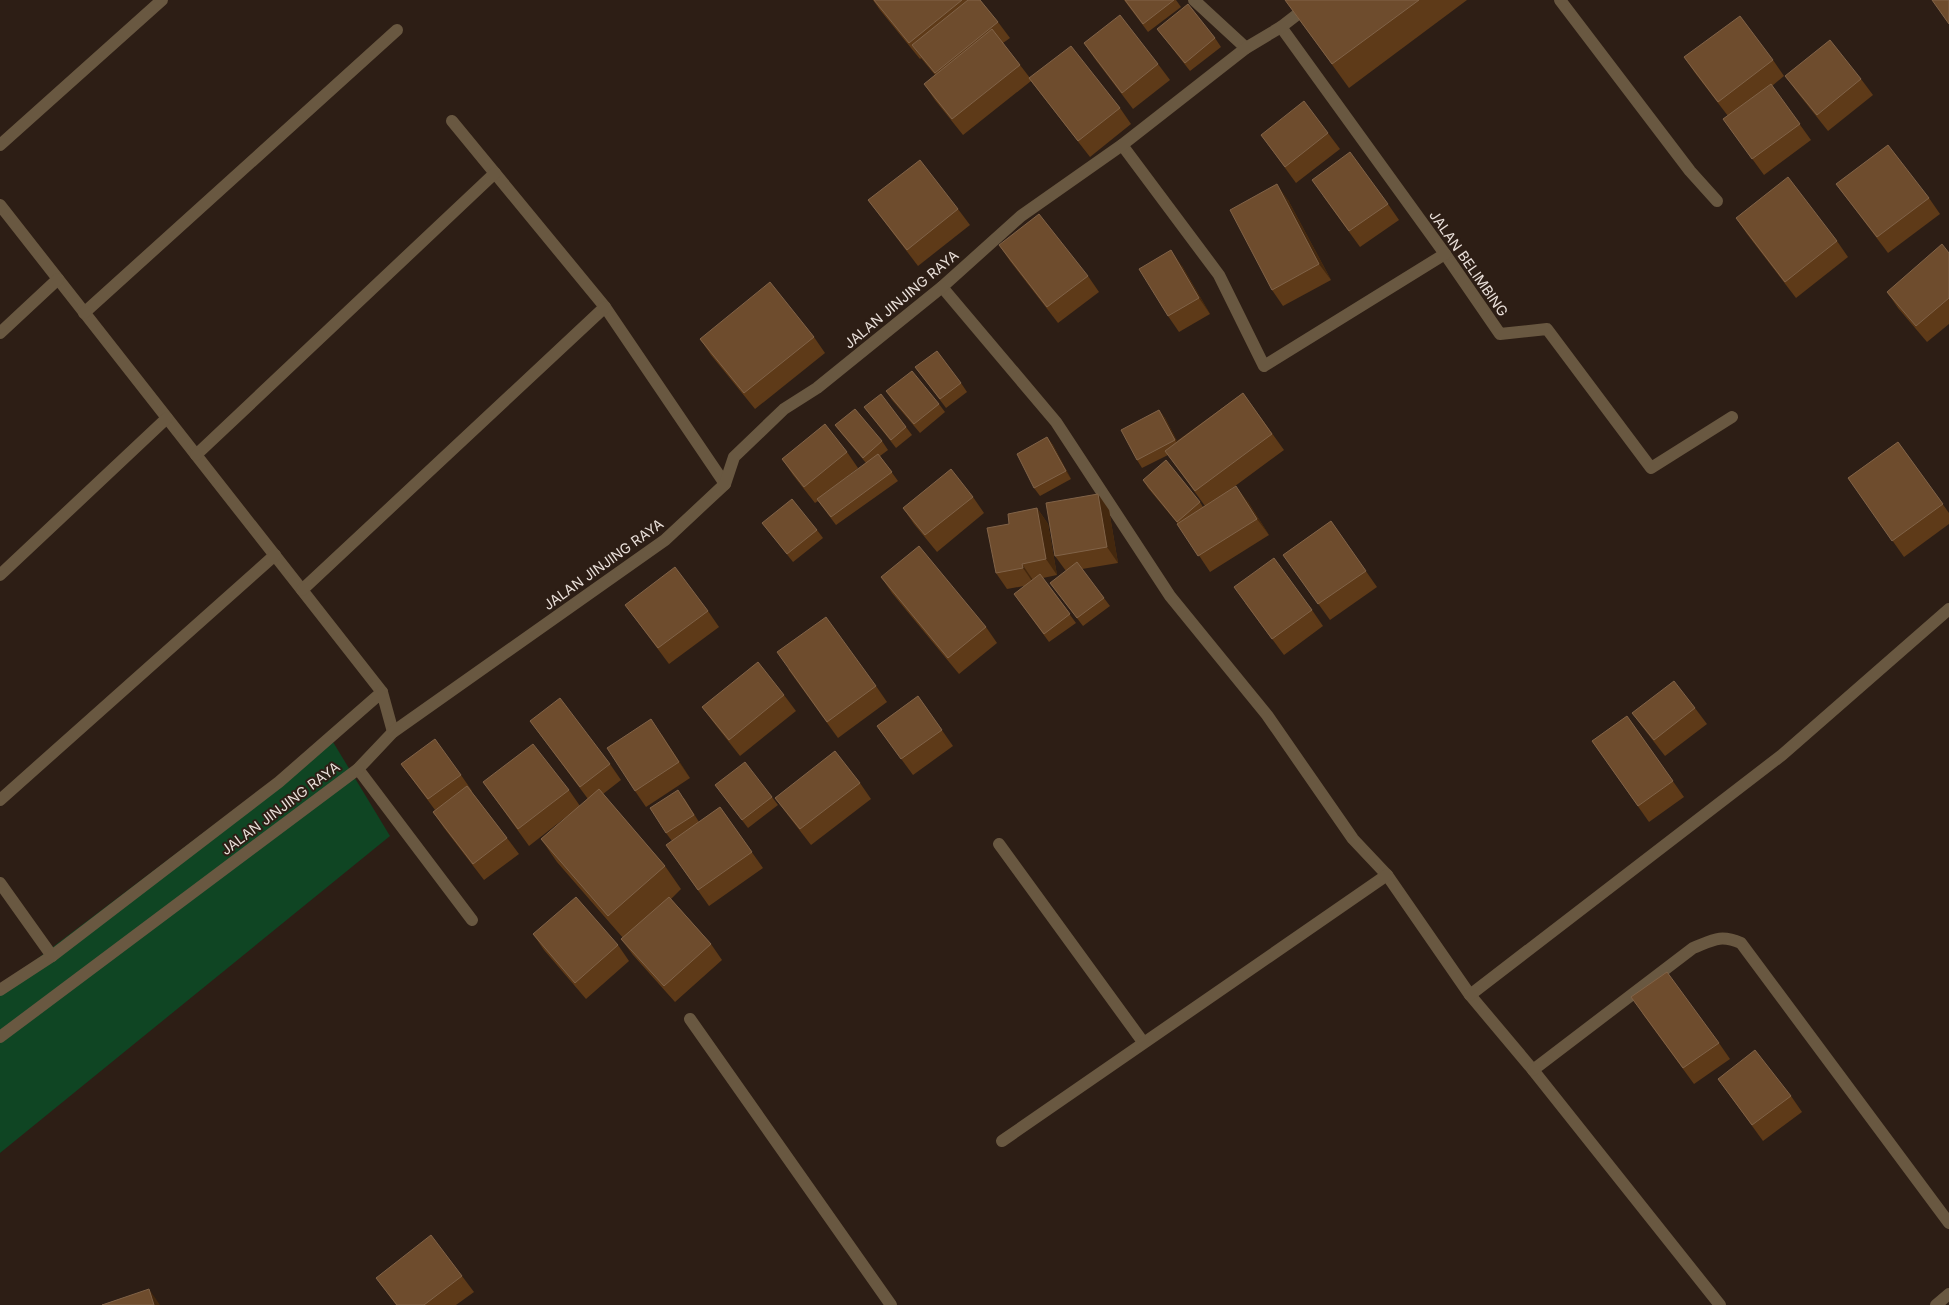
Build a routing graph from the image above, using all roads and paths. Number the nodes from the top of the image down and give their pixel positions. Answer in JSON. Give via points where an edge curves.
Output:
{"nodes":[{"id":1,"x":162,"y":0,"type":"edge"},
{"id":2,"x":1194,"y":0,"type":"edge"},
{"id":3,"x":1316,"y":0,"type":"edge"},
{"id":4,"x":1560,"y":0,"type":"edge"},
{"id":5,"x":1281,"y":27,"type":"junction"},
{"id":6,"x":397,"y":30,"type":"dead end"},
{"id":7,"x":1246,"y":48,"type":"junction"},
{"id":8,"x":452,"y":121,"type":"dead end"},
{"id":9,"x":0,"y":145,"type":"edge"},
{"id":10,"x":1122,"y":145,"type":"junction"},
{"id":11,"x":495,"y":173,"type":"junction"},
{"id":12,"x":1717,"y":201,"type":"dead end"},
{"id":13,"x":0,"y":205,"type":"edge"},
{"id":14,"x":1445,"y":254,"type":"junction"},
{"id":15,"x":58,"y":279,"type":"junction"},
{"id":16,"x":942,"y":287,"type":"junction"},
{"id":17,"x":605,"y":308,"type":"junction"},
{"id":18,"x":84,"y":312,"type":"junction"},
{"id":19,"x":0,"y":333,"type":"edge"},
{"id":20,"x":1732,"y":417,"type":"dead end"},
{"id":21,"x":167,"y":418,"type":"junction"},
{"id":22,"x":196,"y":455,"type":"junction"},
{"id":23,"x":726,"y":484,"type":"junction"},
{"id":24,"x":274,"y":555,"type":"junction"},
{"id":25,"x":0,"y":574,"type":"edge"},
{"id":26,"x":302,"y":590,"type":"junction"},
{"id":27,"x":1949,"y":609,"type":"edge"},
{"id":28,"x":382,"y":692,"type":"junction"},
{"id":29,"x":393,"y":732,"type":"junction"},
{"id":30,"x":358,"y":769,"type":"junction"},
{"id":31,"x":0,"y":800,"type":"edge"},
{"id":32,"x":999,"y":844,"type":"dead end"},
{"id":33,"x":1386,"y":875,"type":"junction"},
{"id":34,"x":0,"y":882,"type":"edge"},
{"id":35,"x":472,"y":920,"type":"dead end"},
{"id":36,"x":52,"y":956,"type":"junction"},
{"id":37,"x":0,"y":990,"type":"edge"},
{"id":38,"x":1470,"y":994,"type":"junction"},
{"id":39,"x":690,"y":1019,"type":"dead end"},
{"id":40,"x":0,"y":1037,"type":"edge"},
{"id":41,"x":1143,"y":1042,"type":"junction"},
{"id":42,"x":1533,"y":1070,"type":"junction"},
{"id":43,"x":1002,"y":1141,"type":"dead end"},
{"id":44,"x":1949,"y":1223,"type":"edge"},
{"id":45,"x":1949,"y":1294,"type":"edge"},
{"id":46,"x":891,"y":1305,"type":"edge"},
{"id":47,"x":1720,"y":1305,"type":"edge"},
{"id":48,"x":1936,"y":1305,"type":"edge"}],
"edges":[{"from":1,"to":9,"type":"street"},
{"from":2,"to":7,"type":"street"},
{"from":3,"to":5,"type":"street","name":"JALAN JINJING RAYA"},
{"from":4,"to":12,"type":"street","via":[[1690,171]]},
{"from":5,"to":7,"type":"street","name":"JALAN JINJING RAYA"},
{"from":5,"to":14,"type":"street","name":"JALAN BELIMBING"},
{"from":6,"to":18,"type":"street"},
{"from":7,"to":10,"type":"street","name":"JALAN JINJING RAYA"},
{"from":8,"to":11,"type":"street"},
{"from":10,"to":14,"type":"street","via":[[1219,275],[1264,366]]},
{"from":10,"to":16,"type":"street","name":"JALAN JINJING RAYA","via":[[1021,216]]},
{"from":11,"to":17,"type":"street"},
{"from":11,"to":22,"type":"street"},
{"from":13,"to":15,"type":"street"},
{"from":14,"to":20,"type":"street","name":"JALAN BELIMBING","via":[[1500,334],[1546,329],[1651,468]]},
{"from":15,"to":18,"type":"street"},
{"from":15,"to":19,"type":"street"},
{"from":16,"to":23,"type":"street","name":"JALAN JINJING RAYA","via":[[817,388],[784,410],[734,457]]},
{"from":16,"to":33,"type":"street","via":[[1056,422],[1170,596],[1266,715],[1353,839]]},
{"from":17,"to":23,"type":"street"},
{"from":17,"to":26,"type":"street"},
{"from":18,"to":21,"type":"street"},
{"from":21,"to":22,"type":"street"},
{"from":21,"to":25,"type":"street"},
{"from":22,"to":24,"type":"street"},
{"from":23,"to":29,"type":"street","name":"JALAN JINJING RAYA","via":[[665,540]]},
{"from":24,"to":26,"type":"street"},
{"from":24,"to":31,"type":"street"},
{"from":26,"to":28,"type":"street"},
{"from":27,"to":38,"type":"street","via":[[1782,754]]},
{"from":28,"to":29,"type":"street"},
{"from":28,"to":36,"type":"street","via":[[279,782]]},
{"from":29,"to":30,"type":"street","name":"JALAN JINJING RAYA"},
{"from":30,"to":35,"type":"street"},
{"from":30,"to":40,"type":"street","name":"JALAN JINJING RAYA"},
{"from":32,"to":41,"type":"street"},
{"from":33,"to":38,"type":"street"},
{"from":33,"to":41,"type":"street"},
{"from":34,"to":36,"type":"street"},
{"from":36,"to":37,"type":"street"},
{"from":38,"to":42,"type":"street"},
{"from":39,"to":46,"type":"street"},
{"from":41,"to":43,"type":"street"},
{"from":42,"to":44,"type":"street","via":[[1693,948],[1713,939],[1728,938],[1742,943]]},
{"from":42,"to":47,"type":"street"},
{"from":45,"to":48,"type":"street"}]}
